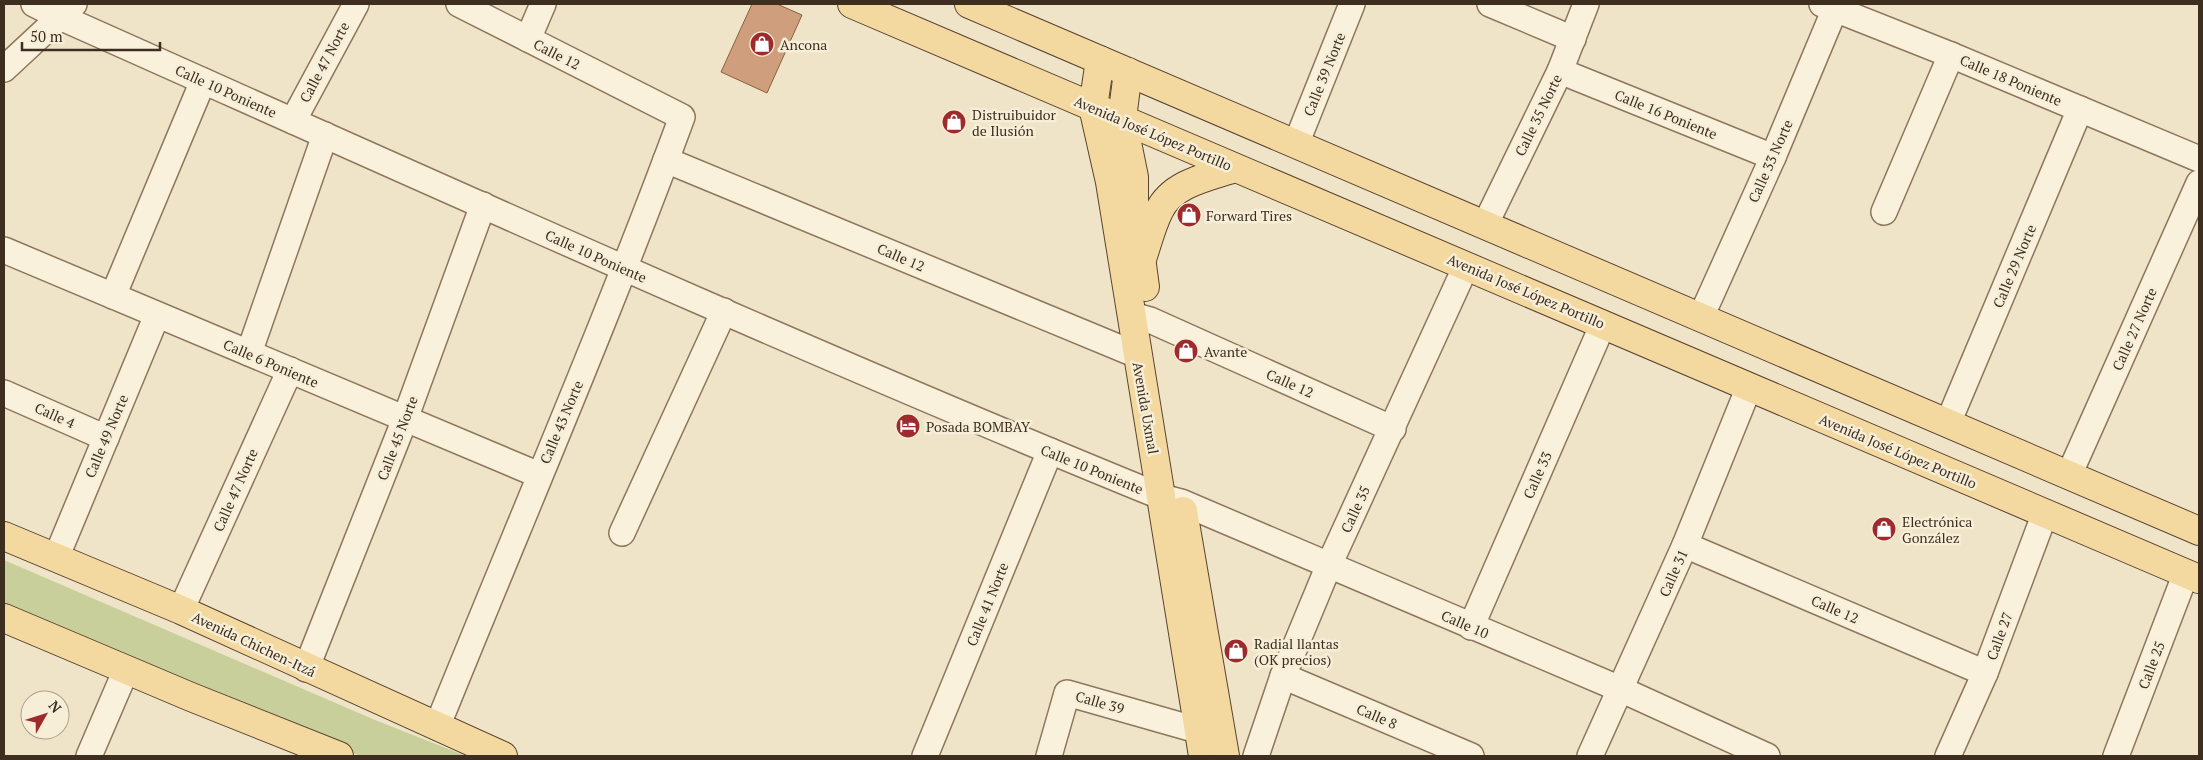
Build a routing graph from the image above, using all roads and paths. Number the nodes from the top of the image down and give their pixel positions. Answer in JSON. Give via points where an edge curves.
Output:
{"nodes":[{"id":1,"x":34,"y":4,"type":"edge"},
{"id":2,"x":356,"y":4,"type":"edge"},
{"id":3,"x":459,"y":4,"type":"edge"},
{"id":4,"x":543,"y":4,"type":"edge"},
{"id":5,"x":852,"y":4,"type":"edge"},
{"id":6,"x":970,"y":4,"type":"edge"},
{"id":7,"x":1352,"y":4,"type":"edge"},
{"id":8,"x":1490,"y":4,"type":"edge"},
{"id":9,"x":1586,"y":4,"type":"edge"},
{"id":10,"x":1831,"y":5,"type":"edge"},
{"id":11,"x":67,"y":11,"type":"edge"},
{"id":12,"x":528,"y":39,"type":"junction"},
{"id":13,"x":1573,"y":40,"type":"junction"},
{"id":14,"x":1951,"y":55,"type":"junction"},
{"id":15,"x":1100,"y":60,"type":"junction"},
{"id":16,"x":4,"y":69,"type":"edge"},
{"id":17,"x":1560,"y":71,"type":"junction"},
{"id":18,"x":1128,"y":72,"type":"junction"},
{"id":19,"x":202,"y":81,"type":"junction"},
{"id":20,"x":1093,"y":107,"type":"junction"},
{"id":21,"x":2080,"y":109,"type":"junction"},
{"id":22,"x":682,"y":117,"type":"joint"},
{"id":23,"x":1122,"y":118,"type":"junction"},
{"id":24,"x":292,"y":121,"type":"junction"},
{"id":25,"x":325,"y":135,"type":"junction"},
{"id":26,"x":1296,"y":144,"type":"junction"},
{"id":27,"x":1772,"y":157,"type":"junction"},
{"id":28,"x":2199,"y":158,"type":"edge"},
{"id":29,"x":666,"y":160,"type":"junction"},
{"id":30,"x":1235,"y":168,"type":"junction"},
{"id":31,"x":2199,"y":184,"type":"edge"},
{"id":32,"x":483,"y":206,"type":"junction"},
{"id":33,"x":1884,"y":212,"type":"dead end"},
{"id":34,"x":1485,"y":225,"type":"junction"},
{"id":35,"x":4,"y":250,"type":"edge"},
{"id":36,"x":1141,"y":262,"type":"junction"},
{"id":37,"x":1466,"y":266,"type":"junction"},
{"id":38,"x":626,"y":269,"type":"junction"},
{"id":39,"x":113,"y":296,"type":"junction"},
{"id":40,"x":724,"y":312,"type":"junction"},
{"id":41,"x":157,"y":315,"type":"junction"},
{"id":42,"x":1141,"y":317,"type":"junction"},
{"id":43,"x":1701,"y":317,"type":"junction"},
{"id":44,"x":1603,"y":324,"type":"junction"},
{"id":45,"x":249,"y":353,"type":"junction"},
{"id":46,"x":1137,"y":355,"type":"junction"},
{"id":47,"x":290,"y":370,"type":"junction"},
{"id":48,"x":1749,"y":387,"type":"junction"},
{"id":49,"x":4,"y":393,"type":"edge"},
{"id":50,"x":405,"y":419,"type":"junction"},
{"id":51,"x":1948,"y":423,"type":"junction"},
{"id":52,"x":1393,"y":429,"type":"junction"},
{"id":53,"x":106,"y":438,"type":"junction"},
{"id":54,"x":1050,"y":451,"type":"junction"},
{"id":55,"x":539,"y":475,"type":"junction"},
{"id":56,"x":2069,"y":475,"type":"junction"},
{"id":57,"x":1172,"y":500,"type":"junction"},
{"id":58,"x":2045,"y":513,"type":"junction"},
{"id":59,"x":2197,"y":523,"type":"edge"},
{"id":60,"x":622,"y":533,"type":"dead end"},
{"id":61,"x":4,"y":536,"type":"edge"},
{"id":62,"x":1685,"y":545,"type":"junction"},
{"id":63,"x":56,"y":558,"type":"junction"},
{"id":64,"x":1329,"y":565,"type":"junction"},
{"id":65,"x":2193,"y":576,"type":"edge"},
{"id":66,"x":181,"y":610,"type":"junction"},
{"id":67,"x":4,"y":618,"type":"edge"},
{"id":68,"x":1471,"y":627,"type":"junction"},
{"id":69,"x":306,"y":669,"type":"junction"},
{"id":70,"x":126,"y":670,"type":"junction"},
{"id":71,"x":1985,"y":673,"type":"junction"},
{"id":72,"x":1283,"y":676,"type":"junction"},
{"id":73,"x":1620,"y":689,"type":"junction"},
{"id":74,"x":437,"y":727,"type":"junction"},
{"id":75,"x":1197,"y":730,"type":"junction"},
{"id":76,"x":89,"y":756,"type":"edge"},
{"id":77,"x":339,"y":756,"type":"edge"},
{"id":78,"x":503,"y":756,"type":"edge"},
{"id":79,"x":925,"y":756,"type":"edge"},
{"id":80,"x":1049,"y":756,"type":"edge"},
{"id":81,"x":1203,"y":756,"type":"edge"},
{"id":82,"x":1225,"y":756,"type":"edge"},
{"id":83,"x":1256,"y":756,"type":"edge"},
{"id":84,"x":1471,"y":756,"type":"edge"},
{"id":85,"x":1590,"y":756,"type":"edge"},
{"id":86,"x":1766,"y":756,"type":"edge"},
{"id":87,"x":1948,"y":756,"type":"edge"},
{"id":88,"x":2116,"y":756,"type":"edge"}],
"edges":[{"from":1,"to":11,"type":"street","name":"Calle 10 Poniente"},
{"from":2,"to":24,"type":"street","name":"Calle 47 Norte"},
{"from":3,"to":12,"type":"street","name":"Calle 12"},
{"from":4,"to":12,"type":"street"},
{"from":5,"to":20,"type":"main road","name":"Avenida José López Portillo"},
{"from":6,"to":15,"type":"main road"},
{"from":7,"to":26,"type":"street","name":"Calle 39 Norte"},
{"from":8,"to":13,"type":"street"},
{"from":9,"to":13,"type":"street","name":"Calle 35 Norte"},
{"from":10,"to":14,"type":"street","name":"Calle 18 Poniente"},
{"from":10,"to":27,"type":"street","name":"Calle 33 Norte"},
{"from":11,"to":16,"type":"street"},
{"from":11,"to":19,"type":"street","name":"Calle 10 Poniente"},
{"from":12,"to":22,"type":"street","name":"Calle 12"},
{"from":13,"to":17,"type":"street","name":"Calle 35 Norte"},
{"from":14,"to":21,"type":"street","name":"Calle 18 Poniente"},
{"from":14,"to":33,"type":"street"},
{"from":15,"to":18,"type":"main road"},
{"from":15,"to":20,"type":"main road","name":"Avenida Uxmal"},
{"from":17,"to":27,"type":"street","name":"Calle 16 Poniente"},
{"from":17,"to":34,"type":"street","name":"Calle 35 Norte"},
{"from":18,"to":23,"type":"main road","name":"Avenida Uxmal"},
{"from":18,"to":26,"type":"main road"},
{"from":19,"to":24,"type":"street","name":"Calle 10 Poniente"},
{"from":19,"to":39,"type":"street"},
{"from":20,"to":23,"type":"main road","name":"Avenida José López Portillo"},
{"from":20,"to":42,"type":"main road","name":"Avenida Uxmal"},
{"from":21,"to":28,"type":"street","name":"Calle 18 Poniente"},
{"from":21,"to":51,"type":"street","name":"Calle 29 Norte"},
{"from":22,"to":29,"type":"street","name":"Calle 43 Norte"},
{"from":23,"to":30,"type":"main road","name":"Avenida José López Portillo"},
{"from":23,"to":36,"type":"main road","name":"Avenida Uxmal","via":[[1134,177]]},
{"from":24,"to":25,"type":"street","name":"Calle 10 Poniente"},
{"from":25,"to":32,"type":"street","name":"Calle 10 Poniente"},
{"from":25,"to":45,"type":"street"},
{"from":26,"to":34,"type":"main road"},
{"from":27,"to":43,"type":"street","name":"Calle 33 Norte"},
{"from":29,"to":38,"type":"street","name":"Calle 43 Norte"},
{"from":29,"to":46,"type":"street","name":"Calle 12"},
{"from":30,"to":36,"type":"main road","via":[[1182,186],[1169,197],[1159,210]]},
{"from":30,"to":37,"type":"main road","name":"Avenida José López Portillo"},
{"from":31,"to":56,"type":"street","name":"Calle 27 Norte"},
{"from":32,"to":38,"type":"street","name":"Calle 10 Poniente"},
{"from":32,"to":50,"type":"street","name":"Calle 45 Norte"},
{"from":34,"to":43,"type":"main road"},
{"from":35,"to":39,"type":"street","name":"Calle 6 Poniente"},
{"from":36,"to":42,"type":"main road","name":"Avenida Uxmal"},
{"from":37,"to":44,"type":"main road","name":"Avenida José López Portillo"},
{"from":37,"to":52,"type":"street","name":"Calle 35"},
{"from":38,"to":40,"type":"street","name":"Calle 10 Poniente"},
{"from":38,"to":55,"type":"street","name":"Calle 43 Norte"},
{"from":39,"to":41,"type":"street","name":"Calle 6 Poniente"},
{"from":40,"to":54,"type":"street","name":"Calle 10 Poniente"},
{"from":40,"to":60,"type":"street"},
{"from":41,"to":45,"type":"street","name":"Calle 6 Poniente"},
{"from":41,"to":53,"type":"street","name":"Calle 49 Norte"},
{"from":42,"to":46,"type":"main road","name":"Avenida Uxmal"},
{"from":42,"to":52,"type":"street","name":"Calle 12"},
{"from":42,"to":57,"type":"main road","name":"Avenida Uxmal","via":[[1156,363]]},
{"from":43,"to":51,"type":"main road"},
{"from":44,"to":48,"type":"main road","name":"Avenida José López Portillo"},
{"from":44,"to":68,"type":"street","name":"Calle 33"},
{"from":45,"to":47,"type":"street","name":"Calle 6 Poniente"},
{"from":46,"to":57,"type":"main road","name":"Avenida Uxmal"},
{"from":47,"to":50,"type":"street","name":"Calle 6 Poniente"},
{"from":47,"to":66,"type":"street","name":"Calle 47 Norte"},
{"from":48,"to":58,"type":"main road","name":"Avenida José López Portillo"},
{"from":48,"to":62,"type":"street","name":"Calle 31"},
{"from":49,"to":53,"type":"street","name":"Calle 4"},
{"from":50,"to":55,"type":"street","name":"Calle 6 Poniente"},
{"from":50,"to":69,"type":"street","name":"Calle 45 Norte"},
{"from":51,"to":56,"type":"main road"},
{"from":52,"to":64,"type":"street","name":"Calle 35"},
{"from":53,"to":63,"type":"street","name":"Calle 49 Norte"},
{"from":54,"to":57,"type":"street","name":"Calle 10 Poniente"},
{"from":54,"to":79,"type":"street","name":"Calle 41 Norte"},
{"from":55,"to":74,"type":"street","name":"Calle 43 Norte"},
{"from":56,"to":59,"type":"main road"},
{"from":57,"to":64,"type":"street","name":"Calle 10"},
{"from":57,"to":75,"type":"main road","name":"Avenida Uxmal"},
{"from":57,"to":82,"type":"main road","name":"Avenida Uxmal"},
{"from":58,"to":65,"type":"main road","name":"Avenida José López Portillo"},
{"from":58,"to":71,"type":"street","name":"Calle 27"},
{"from":61,"to":63,"type":"main road","name":"Avenida Chichen-Itzá"},
{"from":62,"to":71,"type":"street","name":"Calle 12"},
{"from":62,"to":73,"type":"street","name":"Calle 31"},
{"from":63,"to":66,"type":"main road","name":"Avenida Chichen-Itzá"},
{"from":64,"to":68,"type":"street","name":"Calle 10"},
{"from":64,"to":72,"type":"street","name":"Calle 35"},
{"from":65,"to":88,"type":"street","name":"Calle 25"},
{"from":66,"to":69,"type":"main road","name":"Avenida Chichen-Itzá"},
{"from":67,"to":70,"type":"main road"},
{"from":68,"to":73,"type":"street","name":"Calle 10"},
{"from":69,"to":74,"type":"main road","name":"Avenida Chichen-Itzá"},
{"from":70,"to":76,"type":"street"},
{"from":70,"to":77,"type":"main road"},
{"from":71,"to":87,"type":"street","name":"Calle 27"},
{"from":72,"to":83,"type":"street","name":"Calle 35"},
{"from":72,"to":84,"type":"street","name":"Calle 8"},
{"from":73,"to":85,"type":"street","name":"Calle 31"},
{"from":73,"to":86,"type":"street","name":"Calle 10"},
{"from":74,"to":78,"type":"main road","name":"Avenida Chichen-Itzá"},
{"from":75,"to":80,"type":"street","name":"Calle 39","via":[[1067,693]]},
{"from":75,"to":81,"type":"main road","name":"Avenida Uxmal"}]}
